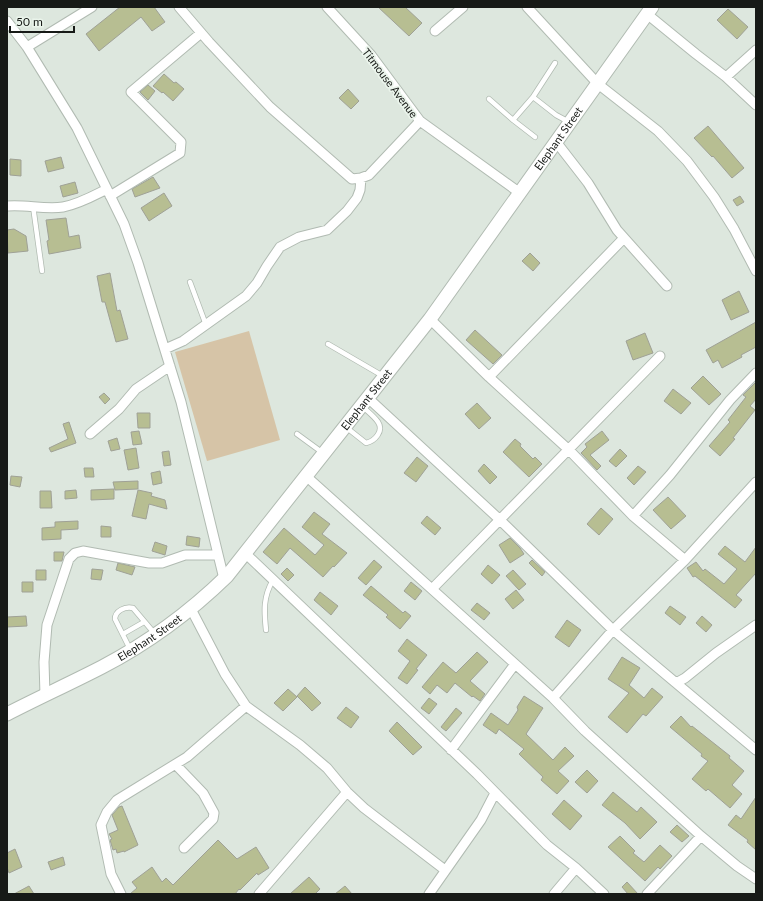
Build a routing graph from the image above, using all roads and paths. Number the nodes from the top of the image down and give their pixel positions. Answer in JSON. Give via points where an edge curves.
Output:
{"nodes":[{"id":1,"x":92,"y":7,"type":"edge"},
{"id":2,"x":179,"y":7,"type":"edge"},
{"id":3,"x":327,"y":7,"type":"edge"},
{"id":4,"x":463,"y":7,"type":"edge"},
{"id":5,"x":526,"y":7,"type":"edge"},
{"id":6,"x":650,"y":10,"type":"edge"},
{"id":7,"x":7,"y":21,"type":"edge"},
{"id":8,"x":435,"y":31,"type":"dead end"},
{"id":9,"x":201,"y":33,"type":"junction"},
{"id":10,"x":26,"y":47,"type":"junction"},
{"id":11,"x":756,"y":50,"type":"edge"},
{"id":12,"x":555,"y":63,"type":"dead end"},
{"id":13,"x":726,"y":77,"type":"junction"},
{"id":14,"x":598,"y":84,"type":"junction"},
{"id":15,"x":533,"y":97,"type":"junction"},
{"id":16,"x":489,"y":99,"type":"dead end"},
{"id":17,"x":756,"y":105,"type":"edge"},
{"id":18,"x":514,"y":120,"type":"junction"},
{"id":19,"x":420,"y":121,"type":"junction"},
{"id":20,"x":570,"y":123,"type":"junction"},
{"id":21,"x":535,"y":137,"type":"dead end"},
{"id":22,"x":557,"y":142,"type":"junction"},
{"id":23,"x":361,"y":178,"type":"junction"},
{"id":24,"x":108,"y":193,"type":"junction"},
{"id":25,"x":520,"y":193,"type":"junction"},
{"id":26,"x":7,"y":206,"type":"edge"},
{"id":27,"x":33,"y":206,"type":"junction"},
{"id":28,"x":624,"y":238,"type":"junction"},
{"id":29,"x":42,"y":271,"type":"dead end"},
{"id":30,"x":756,"y":271,"type":"edge"},
{"id":31,"x":190,"y":282,"type":"dead end"},
{"id":32,"x":666,"y":286,"type":"dead end"},
{"id":33,"x":430,"y":319,"type":"junction"},
{"id":34,"x":206,"y":325,"type":"junction"},
{"id":35,"x":328,"y":344,"type":"dead end"},
{"id":36,"x":165,"y":348,"type":"junction"},
{"id":37,"x":660,"y":356,"type":"dead end"},
{"id":38,"x":170,"y":366,"type":"junction"},
{"id":39,"x":756,"y":372,"type":"edge"},
{"id":40,"x":384,"y":377,"type":"junction"},
{"id":41,"x":489,"y":377,"type":"junction"},
{"id":42,"x":365,"y":402,"type":"junction"},
{"id":43,"x":346,"y":426,"type":"junction"},
{"id":44,"x":90,"y":434,"type":"dead end"},
{"id":45,"x":297,"y":434,"type":"dead end"},
{"id":46,"x":569,"y":450,"type":"junction"},
{"id":47,"x":324,"y":454,"type":"junction"},
{"id":48,"x":306,"y":476,"type":"junction"},
{"id":49,"x":756,"y":482,"type":"edge"},
{"id":50,"x":633,"y":516,"type":"junction"},
{"id":51,"x":499,"y":519,"type":"junction"},
{"id":52,"x":244,"y":553,"type":"junction"},
{"id":53,"x":218,"y":555,"type":"junction"},
{"id":54,"x":685,"y":560,"type":"junction"},
{"id":55,"x":224,"y":579,"type":"junction"},
{"id":56,"x":273,"y":580,"type":"junction"},
{"id":57,"x":432,"y":589,"type":"junction"},
{"id":58,"x":191,"y":609,"type":"junction"},
{"id":59,"x":144,"y":622,"type":"junction"},
{"id":60,"x":756,"y":625,"type":"edge"},
{"id":61,"x":266,"y":630,"type":"dead end"},
{"id":62,"x":613,"y":630,"type":"junction"},
{"id":63,"x":123,"y":634,"type":"junction"},
{"id":64,"x":156,"y":635,"type":"junction"},
{"id":65,"x":131,"y":650,"type":"junction"},
{"id":66,"x":515,"y":664,"type":"junction"},
{"id":67,"x":676,"y":683,"type":"junction"},
{"id":68,"x":44,"y":695,"type":"junction"},
{"id":69,"x":553,"y":698,"type":"junction"},
{"id":70,"x":246,"y":706,"type":"junction"},
{"id":71,"x":7,"y":714,"type":"edge"},
{"id":72,"x":451,"y":750,"type":"junction"},
{"id":73,"x":756,"y":750,"type":"edge"},
{"id":74,"x":176,"y":765,"type":"junction"},
{"id":75,"x":347,"y":792,"type":"junction"},
{"id":76,"x":495,"y":793,"type":"junction"},
{"id":77,"x":701,"y":836,"type":"junction"},
{"id":78,"x":184,"y":848,"type":"dead end"},
{"id":79,"x":576,"y":868,"type":"junction"},
{"id":80,"x":445,"y":870,"type":"junction"},
{"id":81,"x":756,"y":879,"type":"edge"},
{"id":82,"x":121,"y":894,"type":"edge"},
{"id":83,"x":259,"y":894,"type":"edge"},
{"id":84,"x":429,"y":894,"type":"edge"},
{"id":85,"x":554,"y":894,"type":"edge"},
{"id":86,"x":604,"y":894,"type":"edge"},
{"id":87,"x":647,"y":894,"type":"edge"}],
"edges":[{"from":1,"to":10,"type":"street"},
{"from":2,"to":9,"type":"street"},
{"from":3,"to":19,"type":"street","name":"Titmouse Avenue","via":[[371,55]]},
{"from":4,"to":8,"type":"street"},
{"from":5,"to":14,"type":"street"},
{"from":6,"to":13,"type":"street","via":[[696,54]]},
{"from":6,"to":14,"type":"main road","name":"Elephant Street"},
{"from":7,"to":10,"type":"street"},
{"from":9,"to":23,"type":"street","via":[[270,107],[352,179]]},
{"from":9,"to":24,"type":"street","via":[[131,92],[181,142],[180,153]]},
{"from":10,"to":24,"type":"street","via":[[77,128]]},
{"from":11,"to":13,"type":"street"},
{"from":12,"to":15,"type":"lane"},
{"from":13,"to":17,"type":"street"},
{"from":14,"to":20,"type":"main road","name":"Elephant Street"},
{"from":14,"to":30,"type":"street","via":[[658,130],[687,161],[714,197]]},
{"from":15,"to":18,"type":"lane"},
{"from":15,"to":20,"type":"lane"},
{"from":16,"to":18,"type":"lane"},
{"from":18,"to":21,"type":"lane"},
{"from":19,"to":23,"type":"street","via":[[369,175]]},
{"from":19,"to":25,"type":"street","name":"Titmouse Avenue"},
{"from":20,"to":22,"type":"main road","name":"Elephant Street"},
{"from":22,"to":25,"type":"main road","name":"Elephant Street"},
{"from":22,"to":28,"type":"street"},
{"from":23,"to":34,"type":"street","via":[[357,198],[327,230],[300,237],[280,247],[246,296]]},
{"from":24,"to":27,"type":"street","via":[[63,207]]},
{"from":24,"to":36,"type":"street","via":[[124,224]]},
{"from":25,"to":33,"type":"main road","name":"Elephant Street"},
{"from":26,"to":27,"type":"street"},
{"from":27,"to":29,"type":"lane"},
{"from":28,"to":32,"type":"street"},
{"from":28,"to":41,"type":"street"},
{"from":31,"to":34,"type":"lane"},
{"from":33,"to":40,"type":"main road","name":"Elephant Street"},
{"from":33,"to":41,"type":"street"},
{"from":34,"to":36,"type":"street","via":[[183,341]]},
{"from":35,"to":40,"type":"lane"},
{"from":36,"to":38,"type":"street"},
{"from":37,"to":46,"type":"street"},
{"from":38,"to":44,"type":"street","via":[[136,390]]},
{"from":38,"to":53,"type":"street"},
{"from":39,"to":50,"type":"street"},
{"from":40,"to":42,"type":"main road","name":"Elephant Street"},
{"from":41,"to":46,"type":"street"},
{"from":42,"to":43,"type":"main road","name":"Elephant Street"},
{"from":42,"to":43,"type":"lane","via":[[378,422],[379,435],[372,442],[366,443]]},
{"from":42,"to":51,"type":"street"},
{"from":43,"to":47,"type":"main road","name":"Elephant Street"},
{"from":45,"to":47,"type":"lane"},
{"from":46,"to":50,"type":"street"},
{"from":46,"to":51,"type":"street"},
{"from":47,"to":48,"type":"main road","name":"Elephant Street"},
{"from":48,"to":52,"type":"main road","name":"Elephant Street"},
{"from":48,"to":57,"type":"street"},
{"from":49,"to":54,"type":"street"},
{"from":50,"to":54,"type":"street"},
{"from":51,"to":57,"type":"street"},
{"from":51,"to":62,"type":"street"},
{"from":52,"to":55,"type":"main road","name":"Elephant Street"},
{"from":52,"to":56,"type":"street"},
{"from":53,"to":55,"type":"street"},
{"from":53,"to":68,"type":"street","via":[[185,555],[162,563],[149,563],[83,551],[75,553],[68,559],[47,626]]},
{"from":54,"to":62,"type":"street"},
{"from":55,"to":58,"type":"main road","name":"Elephant Street"},
{"from":56,"to":61,"type":"lane","via":[[265,597]]},
{"from":56,"to":72,"type":"street"},
{"from":57,"to":66,"type":"street"},
{"from":58,"to":64,"type":"main road","name":"Elephant Street"},
{"from":58,"to":70,"type":"street","via":[[224,674]]},
{"from":59,"to":63,"type":"lane"},
{"from":59,"to":63,"type":"lane","via":[[133,608],[121,610],[115,616]]},
{"from":59,"to":64,"type":"lane"},
{"from":60,"to":67,"type":"street"},
{"from":62,"to":67,"type":"street"},
{"from":62,"to":69,"type":"street"},
{"from":63,"to":65,"type":"lane"},
{"from":64,"to":65,"type":"main road","name":"Elephant Street"},
{"from":65,"to":68,"type":"main road","name":"Elephant Street"},
{"from":66,"to":69,"type":"street"},
{"from":66,"to":72,"type":"street"},
{"from":67,"to":73,"type":"street"},
{"from":68,"to":71,"type":"main road","name":"Elephant Street"},
{"from":69,"to":77,"type":"street","via":[[585,731]]},
{"from":70,"to":74,"type":"street"},
{"from":70,"to":75,"type":"street","via":[[300,745],[327,768]]},
{"from":72,"to":76,"type":"street"},
{"from":74,"to":78,"type":"street","via":[[202,793],[214,813],[213,819]]},
{"from":74,"to":82,"type":"street","via":[[117,800],[101,825],[111,874]]},
{"from":75,"to":80,"type":"street"},
{"from":75,"to":83,"type":"street"},
{"from":76,"to":79,"type":"street","via":[[546,845]]},
{"from":76,"to":80,"type":"street","via":[[481,820]]},
{"from":77,"to":81,"type":"street"},
{"from":77,"to":87,"type":"street"},
{"from":79,"to":85,"type":"street"},
{"from":79,"to":86,"type":"street"},
{"from":80,"to":84,"type":"street"}]}
